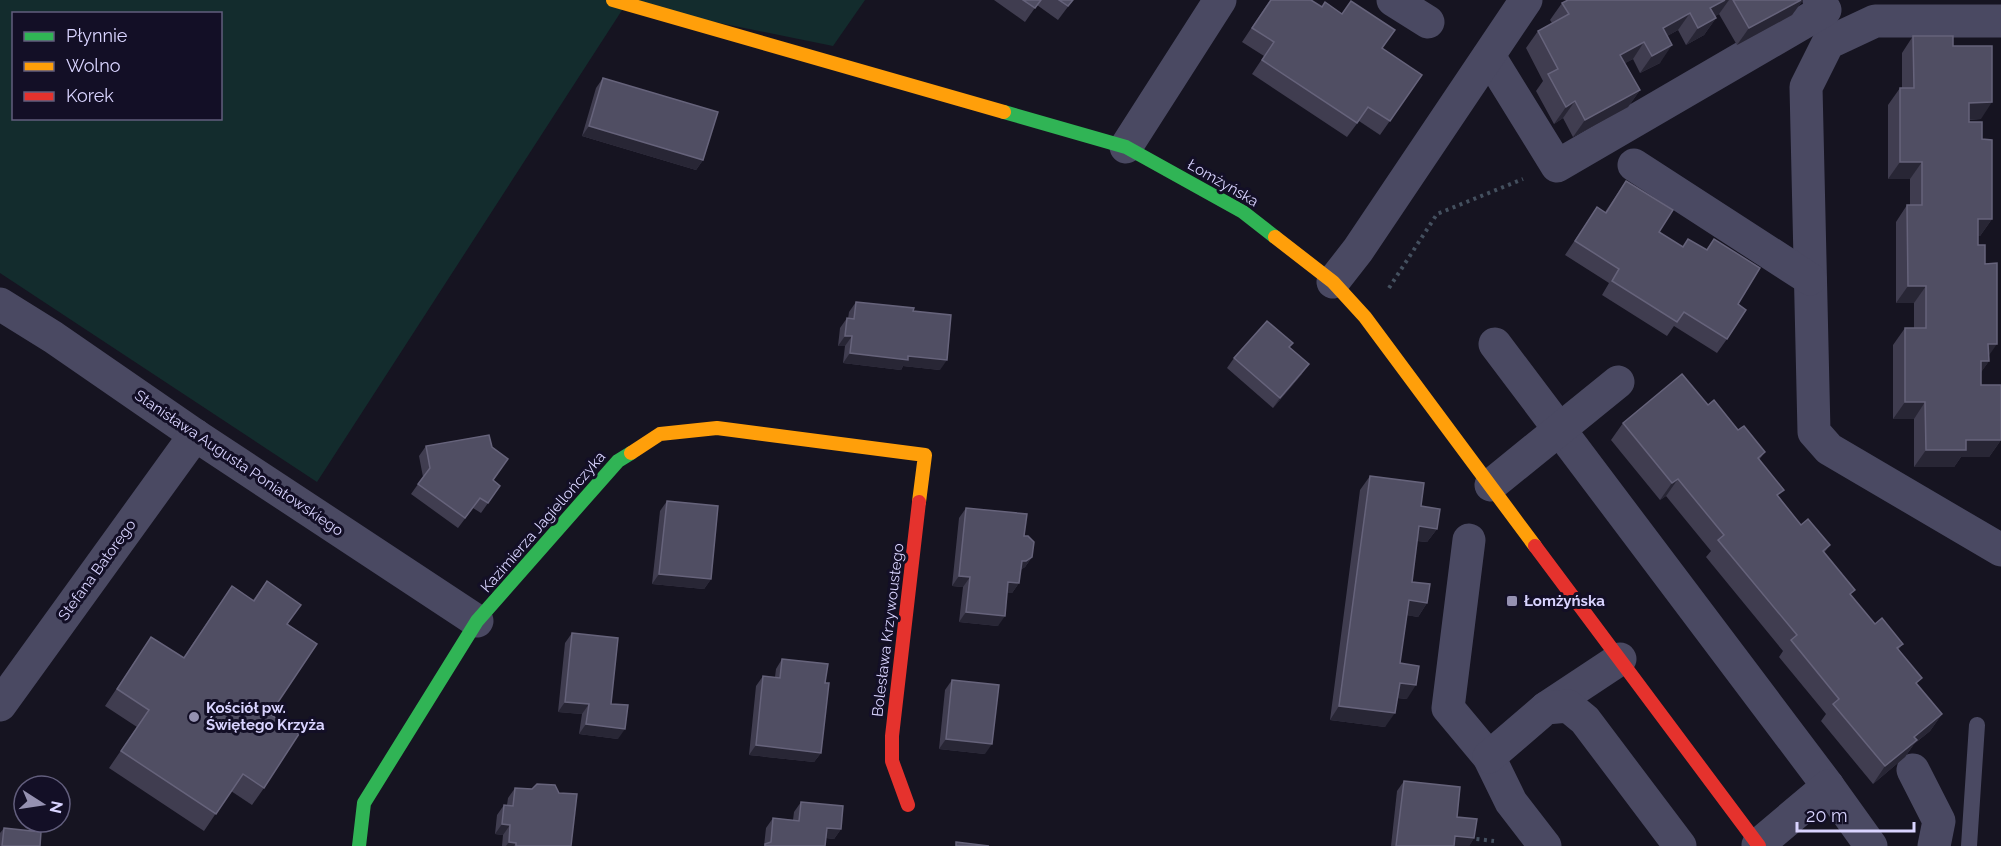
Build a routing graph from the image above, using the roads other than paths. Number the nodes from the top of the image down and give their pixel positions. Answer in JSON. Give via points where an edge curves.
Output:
{"nodes":[{"id":1,"x":613,"y":0,"type":"edge"},
{"id":2,"x":1220,"y":0,"type":"edge"},
{"id":3,"x":1393,"y":0,"type":"edge"},
{"id":4,"x":1526,"y":0,"type":"edge"},
{"id":5,"x":1819,"y":0,"type":"edge"},
{"id":6,"x":2001,"y":21,"type":"edge"},
{"id":7,"x":1428,"y":22,"type":"dead end"},
{"id":8,"x":1489,"y":56,"type":"junction"},
{"id":9,"x":1126,"y":147,"type":"junction"},
{"id":10,"x":1634,"y":165,"type":"dead end"},
{"id":11,"x":1810,"y":279,"type":"junction"},
{"id":12,"x":1333,"y":282,"type":"junction"},
{"id":13,"x":0,"y":304,"type":"edge"},
{"id":14,"x":1495,"y":344,"type":"dead end"},
{"id":15,"x":1618,"y":382,"type":"dead end"},
{"id":16,"x":1560,"y":431,"type":"junction"},
{"id":17,"x":195,"y":435,"type":"junction"},
{"id":18,"x":925,"y":455,"type":"joint"},
{"id":19,"x":1491,"y":485,"type":"junction"},
{"id":20,"x":1469,"y":540,"type":"dead end"},
{"id":21,"x":2001,"y":550,"type":"edge"},
{"id":22,"x":477,"y":621,"type":"junction"},
{"id":23,"x":1620,"y":659,"type":"junction"},
{"id":24,"x":0,"y":705,"type":"edge"},
{"id":25,"x":1546,"y":708,"type":"junction"},
{"id":26,"x":1977,"y":725,"type":"dead end"},
{"id":27,"x":1489,"y":756,"type":"junction"},
{"id":28,"x":1913,"y":770,"type":"edge"},
{"id":29,"x":1828,"y":786,"type":"junction"},
{"id":30,"x":908,"y":806,"type":"dead end"},
{"id":31,"x":359,"y":846,"type":"edge"},
{"id":32,"x":1545,"y":846,"type":"edge"},
{"id":33,"x":1680,"y":846,"type":"edge"},
{"id":34,"x":1759,"y":846,"type":"edge"},
{"id":35,"x":1871,"y":846,"type":"edge"},
{"id":36,"x":1934,"y":846,"type":"edge"},
{"id":37,"x":1969,"y":846,"type":"edge"}],
"edges":[{"from":1,"to":9,"type":"street","name":"Łomżyńska"},
{"from":2,"to":9,"type":"street"},
{"from":3,"to":7,"type":"street"},
{"from":4,"to":8,"type":"street"},
{"from":5,"to":8,"type":"street","via":[[1825,10],[1557,166]]},
{"from":6,"to":11,"type":"street","via":[[1875,21],[1828,43],[1806,87]]},
{"from":8,"to":12,"type":"street"},
{"from":9,"to":12,"type":"street","name":"Łomżyńska","via":[[1243,212]]},
{"from":10,"to":11,"type":"street"},
{"from":11,"to":21,"type":"street","via":[[1814,432],[1829,449]]},
{"from":12,"to":19,"type":"street","name":"Łomżyńska","via":[[1365,317]]},
{"from":13,"to":17,"type":"street","name":"Stanisława Augusta Poniatowskiego"},
{"from":14,"to":16,"type":"street"},
{"from":15,"to":16,"type":"street"},
{"from":16,"to":19,"type":"street"},
{"from":16,"to":29,"type":"street"},
{"from":17,"to":22,"type":"street","name":"Stanisława Augusta Poniatowskiego"},
{"from":17,"to":24,"type":"street","name":"Stefana Batorego"},
{"from":18,"to":22,"type":"street","name":"Kazimierza Jagiellończyka","via":[[717,428],[660,435],[618,461]]},
{"from":18,"to":30,"type":"street","name":"Bolesława Krzywoustego","via":[[892,736],[892,761]]},
{"from":19,"to":23,"type":"street","name":"Łomżyńska"},
{"from":20,"to":27,"type":"street","via":[[1448,708]]},
{"from":22,"to":31,"type":"street","name":"Kazimierza Jagiellończyka","via":[[364,803]]},
{"from":23,"to":25,"type":"street"},
{"from":23,"to":34,"type":"street","name":"Łomżyńska"},
{"from":25,"to":27,"type":"street"},
{"from":25,"to":33,"type":"street","via":[[1568,706],[1585,720]]},
{"from":26,"to":37,"type":"lane"},
{"from":27,"to":32,"type":"street","via":[[1511,802]]},
{"from":28,"to":36,"type":"street","via":[[1939,821]]},
{"from":29,"to":34,"type":"street"},
{"from":29,"to":35,"type":"street"}]}
